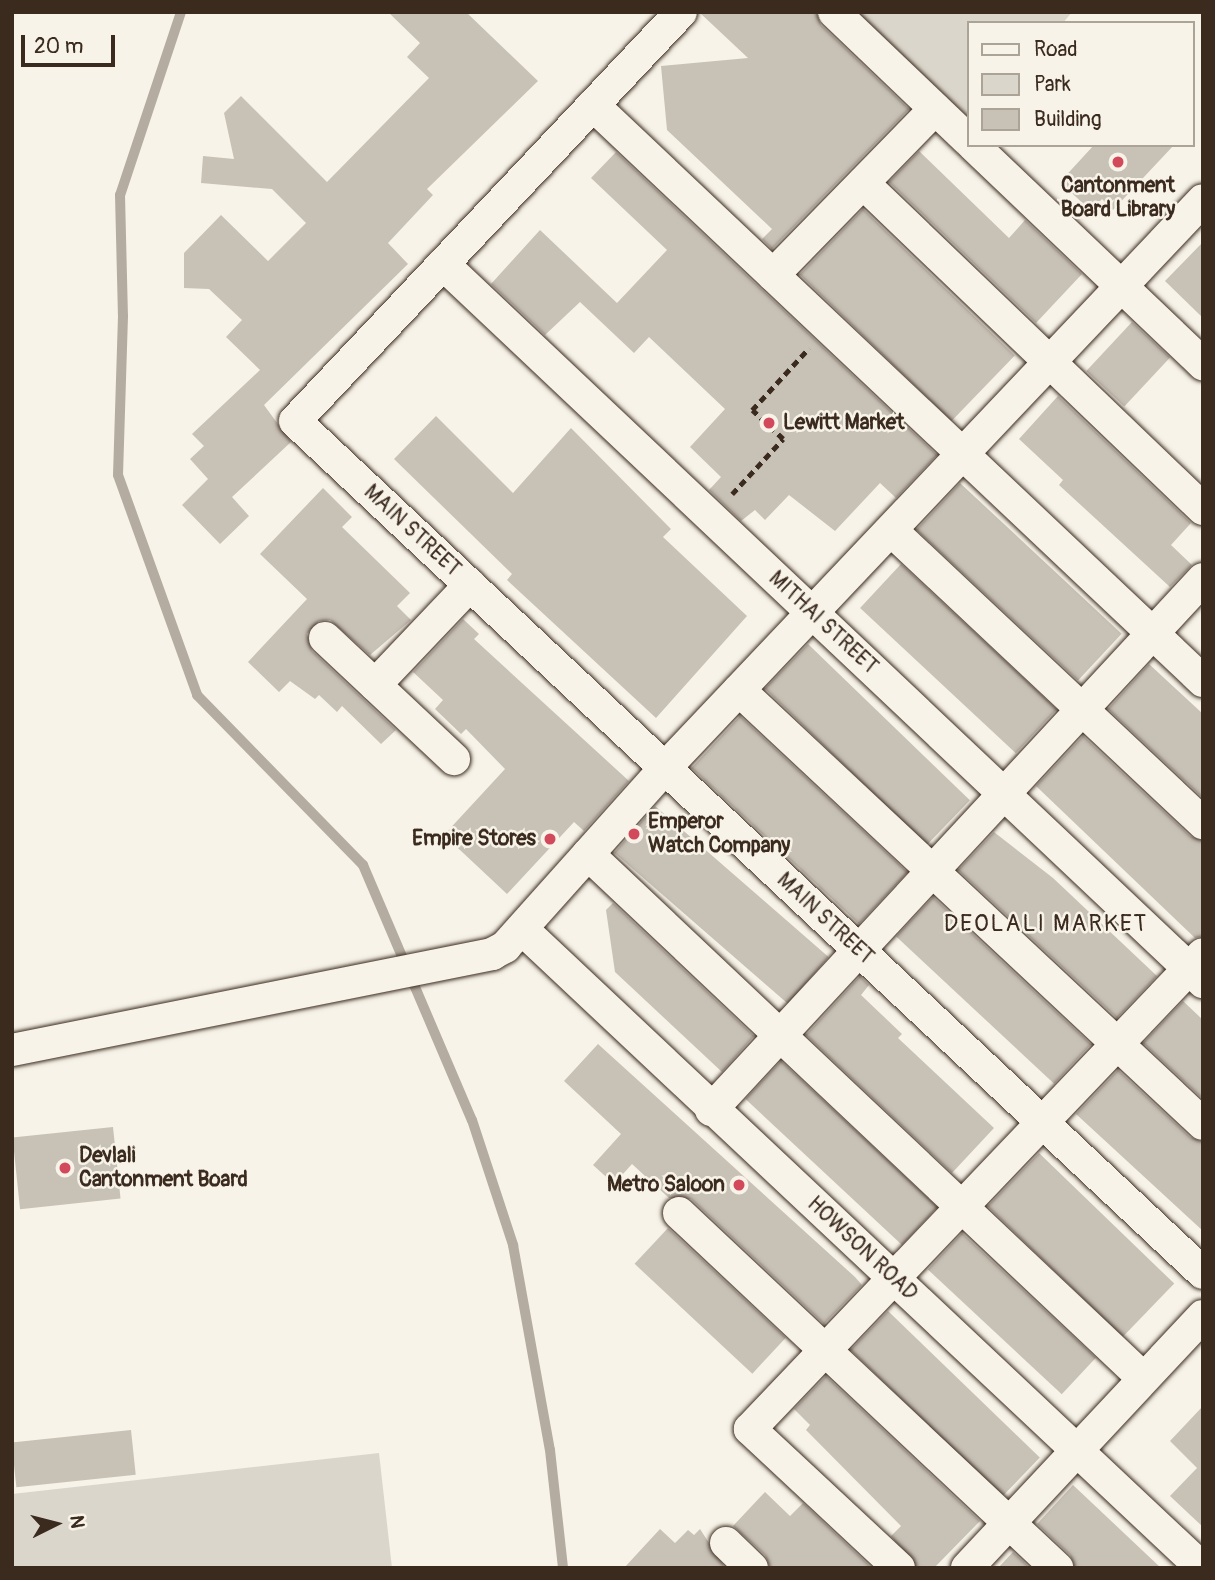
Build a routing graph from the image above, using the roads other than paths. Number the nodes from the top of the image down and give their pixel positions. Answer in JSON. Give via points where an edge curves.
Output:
{"nodes":[{"id":1,"x":681,"y":12,"type":"edge"},
{"id":2,"x":834,"y":12,"type":"edge"},
{"id":3,"x":593,"y":105,"type":"junction"},
{"id":4,"x":935,"y":109,"type":"junction"},
{"id":5,"x":967,"y":139,"type":"edge"},
{"id":6,"x":975,"y":147,"type":"edge"},
{"id":7,"x":863,"y":183,"type":"junction"},
{"id":8,"x":1201,"y":205,"type":"edge"},
{"id":9,"x":443,"y":264,"type":"junction"},
{"id":10,"x":773,"y":275,"type":"junction"},
{"id":11,"x":1122,"y":287,"type":"junction"},
{"id":12,"x":1051,"y":362,"type":"junction"},
{"id":13,"x":1203,"y":364,"type":"edge"},
{"id":14,"x":963,"y":454,"type":"junction"},
{"id":15,"x":1203,"y":509,"type":"edge"},
{"id":16,"x":891,"y":531,"type":"junction"},
{"id":17,"x":1203,"y":579,"type":"edge"},
{"id":18,"x":470,"y":585,"type":"junction"},
{"id":19,"x":813,"y":614,"type":"junction"},
{"id":20,"x":1153,"y":634,"type":"junction"},
{"id":21,"x":325,"y":638,"type":"dead end"},
{"id":22,"x":1203,"y":681,"type":"edge"},
{"id":23,"x":375,"y":685,"type":"junction"},
{"id":24,"x":739,"y":690,"type":"junction"},
{"id":25,"x":1082,"y":709,"type":"junction"},
{"id":26,"x":454,"y":759,"type":"dead end"},
{"id":27,"x":665,"y":768,"type":"junction"},
{"id":28,"x":1004,"y":794,"type":"junction"},
{"id":29,"x":1203,"y":823,"type":"edge"},
{"id":30,"x":588,"y":854,"type":"junction"},
{"id":31,"x":932,"y":871,"type":"junction"},
{"id":32,"x":522,"y":929,"type":"junction"},
{"id":33,"x":859,"y":950,"type":"junction"},
{"id":34,"x":1198,"y":968,"type":"edge"},
{"id":35,"x":783,"y":1033,"type":"junction"},
{"id":36,"x":1118,"y":1044,"type":"junction"},
{"id":37,"x":12,"y":1050,"type":"edge"},
{"id":38,"x":711,"y":1110,"type":"junction"},
{"id":39,"x":1043,"y":1122,"type":"junction"},
{"id":40,"x":1203,"y":1124,"type":"edge"},
{"id":41,"x":964,"y":1204,"type":"junction"},
{"id":42,"x":679,"y":1213,"type":"dead end"},
{"id":43,"x":1203,"y":1273,"type":"edge"},
{"id":44,"x":894,"y":1278,"type":"junction"},
{"id":45,"x":1203,"y":1316,"type":"edge"},
{"id":46,"x":825,"y":1351,"type":"junction"},
{"id":47,"x":1143,"y":1378,"type":"junction"},
{"id":48,"x":1076,"y":1450,"type":"junction"},
{"id":49,"x":1010,"y":1524,"type":"junction"},
{"id":50,"x":726,"y":1543,"type":"dead end"},
{"id":51,"x":752,"y":1568,"type":"edge"},
{"id":52,"x":899,"y":1568,"type":"edge"},
{"id":53,"x":967,"y":1568,"type":"edge"},
{"id":54,"x":1057,"y":1568,"type":"edge"},
{"id":55,"x":1202,"y":1568,"type":"edge"}],
"edges":[{"from":1,"to":3,"type":"street"},
{"from":2,"to":4,"type":"street"},
{"from":3,"to":9,"type":"street"},
{"from":3,"to":10,"type":"street"},
{"from":4,"to":5,"type":"street"},
{"from":4,"to":7,"type":"street"},
{"from":6,"to":11,"type":"street"},
{"from":7,"to":10,"type":"street"},
{"from":7,"to":12,"type":"street"},
{"from":8,"to":11,"type":"street"},
{"from":9,"to":18,"type":"street","name":"MAIN STREET","via":[[295,421]]},
{"from":9,"to":19,"type":"street","name":"MITHAI STREET"},
{"from":10,"to":14,"type":"street"},
{"from":11,"to":12,"type":"street"},
{"from":11,"to":13,"type":"street"},
{"from":12,"to":14,"type":"street"},
{"from":12,"to":15,"type":"street"},
{"from":14,"to":16,"type":"street"},
{"from":14,"to":20,"type":"street"},
{"from":16,"to":19,"type":"street"},
{"from":16,"to":25,"type":"street"},
{"from":17,"to":20,"type":"street"},
{"from":18,"to":23,"type":"street"},
{"from":18,"to":27,"type":"street","name":"MAIN STREET"},
{"from":19,"to":24,"type":"street"},
{"from":19,"to":28,"type":"street","name":"MITHAI STREET"},
{"from":20,"to":22,"type":"street"},
{"from":20,"to":25,"type":"street"},
{"from":21,"to":23,"type":"street"},
{"from":23,"to":26,"type":"street"},
{"from":24,"to":27,"type":"street"},
{"from":24,"to":31,"type":"street"},
{"from":25,"to":28,"type":"street"},
{"from":25,"to":29,"type":"street"},
{"from":27,"to":30,"type":"street"},
{"from":27,"to":33,"type":"street","name":"MAIN STREET"},
{"from":28,"to":31,"type":"street"},
{"from":28,"to":34,"type":"street","name":"MITHAI STREET"},
{"from":30,"to":32,"type":"street"},
{"from":30,"to":35,"type":"street"},
{"from":31,"to":33,"type":"street"},
{"from":31,"to":36,"type":"street"},
{"from":32,"to":37,"type":"street","via":[[492,954]]},
{"from":32,"to":38,"type":"street","name":"HOWSON ROAD"},
{"from":33,"to":35,"type":"street"},
{"from":33,"to":39,"type":"street","name":"MAIN STREET"},
{"from":34,"to":36,"type":"street"},
{"from":35,"to":38,"type":"street"},
{"from":35,"to":41,"type":"street"},
{"from":36,"to":39,"type":"street"},
{"from":36,"to":40,"type":"street"},
{"from":38,"to":44,"type":"street","name":"HOWSON ROAD"},
{"from":39,"to":41,"type":"street"},
{"from":39,"to":43,"type":"street","name":"MAIN STREET"},
{"from":41,"to":44,"type":"street"},
{"from":41,"to":47,"type":"street"},
{"from":42,"to":46,"type":"street"},
{"from":44,"to":46,"type":"street"},
{"from":44,"to":48,"type":"street","name":"HOWSON ROAD"},
{"from":45,"to":47,"type":"street"},
{"from":46,"to":49,"type":"street"},
{"from":46,"to":52,"type":"street","via":[[750,1429]]},
{"from":47,"to":48,"type":"street"},
{"from":48,"to":49,"type":"street"},
{"from":48,"to":55,"type":"street","name":"HOWSON ROAD"},
{"from":49,"to":53,"type":"street"},
{"from":49,"to":54,"type":"street"},
{"from":50,"to":51,"type":"street"}]}
